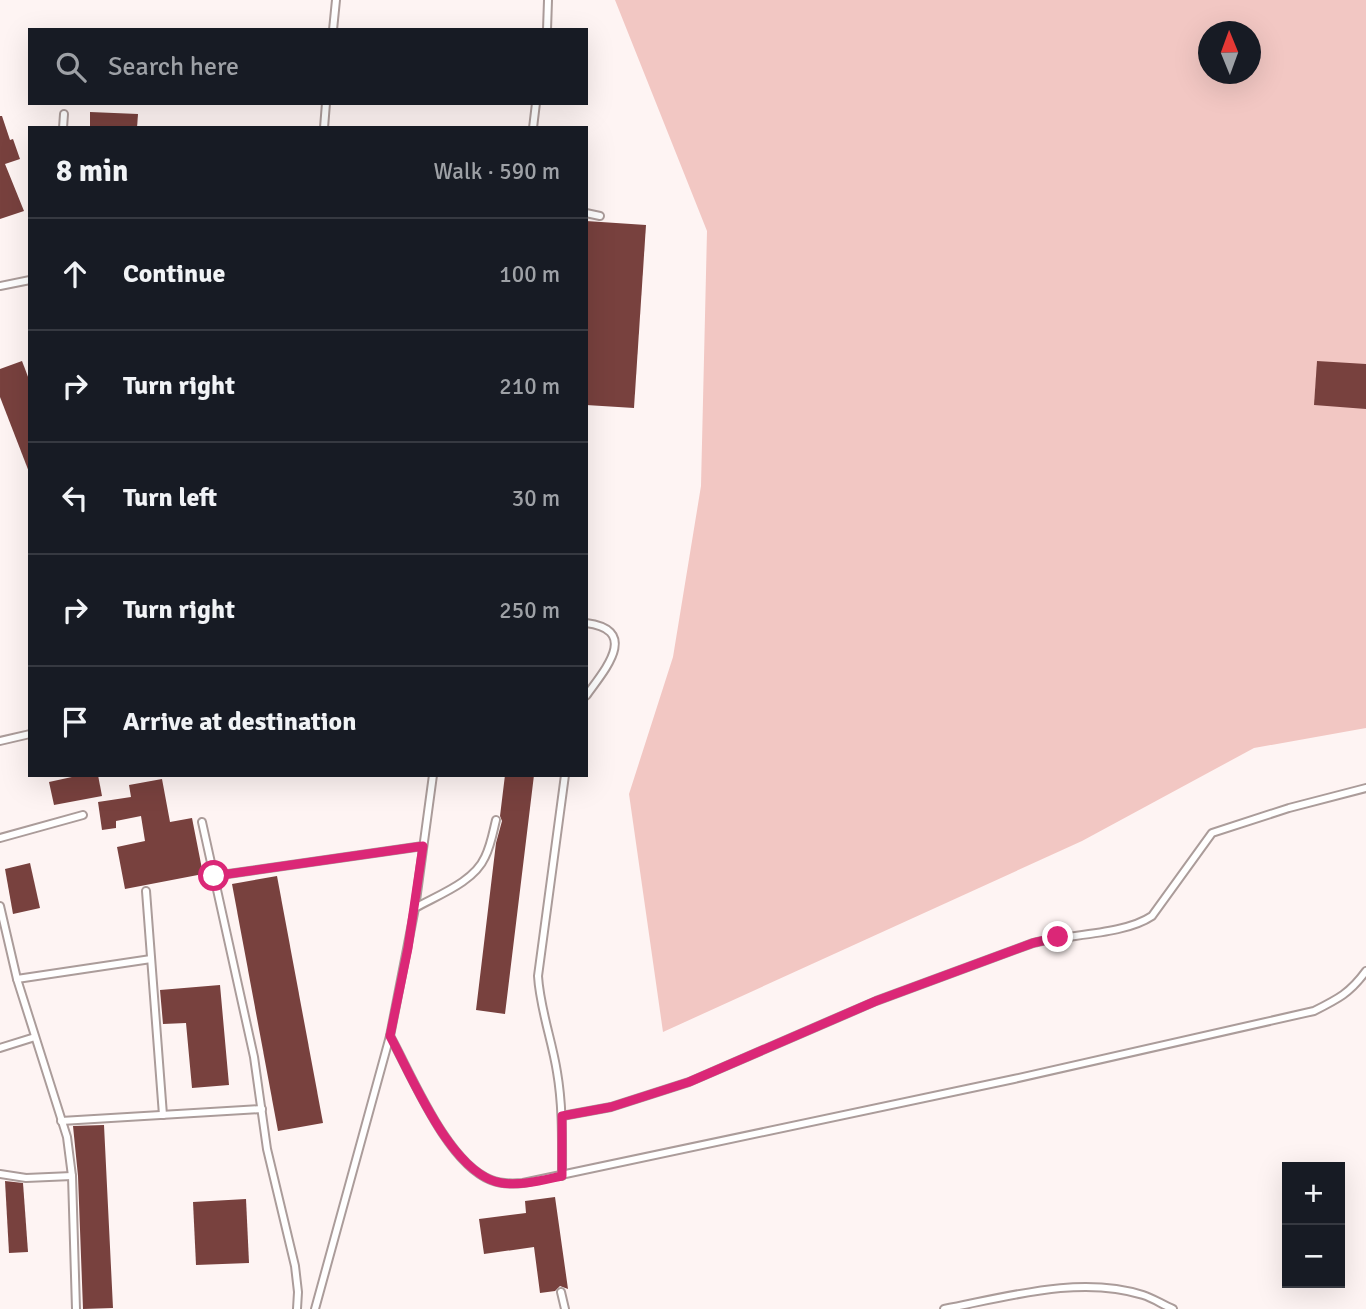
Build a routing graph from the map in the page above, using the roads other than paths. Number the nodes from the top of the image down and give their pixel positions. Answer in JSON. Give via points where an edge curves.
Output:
{"nodes":[{"id":1,"x":336,"y":0,"type":"edge"},
{"id":2,"x":548,"y":0,"type":"edge"},
{"id":3,"x":333,"y":28,"type":"edge"},
{"id":4,"x":547,"y":28,"type":"edge"},
{"id":5,"x":326,"y":105,"type":"edge"},
{"id":6,"x":536,"y":105,"type":"edge"},
{"id":7,"x":64,"y":114,"type":"dead end"},
{"id":8,"x":63,"y":126,"type":"edge"},
{"id":9,"x":324,"y":126,"type":"edge"},
{"id":10,"x":533,"y":126,"type":"edge"},
{"id":11,"x":588,"y":213,"type":"edge"},
{"id":12,"x":600,"y":216,"type":"dead end"},
{"id":13,"x":28,"y":280,"type":"edge"},
{"id":14,"x":0,"y":286,"type":"edge"},
{"id":15,"x":588,"y":623,"type":"edge"},
{"id":16,"x":588,"y":693,"type":"edge"},
{"id":17,"x":28,"y":734,"type":"edge"},
{"id":18,"x":0,"y":741,"type":"edge"},
{"id":19,"x":433,"y":777,"type":"edge"},
{"id":20,"x":565,"y":777,"type":"edge"},
{"id":21,"x":1366,"y":788,"type":"edge"},
{"id":22,"x":83,"y":815,"type":"dead end"},
{"id":23,"x":496,"y":820,"type":"dead end"},
{"id":24,"x":202,"y":822,"type":"dead end"},
{"id":25,"x":0,"y":838,"type":"edge"},
{"id":26,"x":423,"y":846,"type":"junction"},
{"id":27,"x":214,"y":876,"type":"junction"},
{"id":28,"x":146,"y":891,"type":"dead end"},
{"id":29,"x":0,"y":906,"type":"edge"},
{"id":30,"x":415,"y":908,"type":"junction"},
{"id":31,"x":151,"y":959,"type":"junction"},
{"id":32,"x":1366,"y":971,"type":"edge"},
{"id":33,"x":17,"y":979,"type":"junction"},
{"id":34,"x":390,"y":1036,"type":"junction"},
{"id":35,"x":35,"y":1037,"type":"junction"},
{"id":36,"x":0,"y":1048,"type":"edge"},
{"id":37,"x":262,"y":1109,"type":"junction"},
{"id":38,"x":163,"y":1115,"type":"junction"},
{"id":39,"x":562,"y":1116,"type":"junction"},
{"id":40,"x":61,"y":1121,"type":"junction"},
{"id":41,"x":0,"y":1174,"type":"edge"},
{"id":42,"x":72,"y":1176,"type":"junction"},
{"id":43,"x":562,"y":1176,"type":"junction"},
{"id":44,"x":561,"y":1292,"type":"dead end"},
{"id":45,"x":76,"y":1309,"type":"edge"},
{"id":46,"x":297,"y":1309,"type":"edge"},
{"id":47,"x":315,"y":1309,"type":"edge"},
{"id":48,"x":565,"y":1309,"type":"edge"},
{"id":49,"x":944,"y":1309,"type":"edge"},
{"id":50,"x":1173,"y":1309,"type":"edge"}],
"edges":[{"from":1,"to":3,"type":"lane"},
{"from":2,"to":4,"type":"lane"},
{"from":5,"to":9,"type":"lane"},
{"from":6,"to":10,"type":"lane"},
{"from":7,"to":8,"type":"lane"},
{"from":11,"to":12,"type":"lane"},
{"from":13,"to":14,"type":"lane"},
{"from":15,"to":16,"type":"lane","via":[[607,630],[615,647],[614,657]]},
{"from":17,"to":18,"type":"lane"},
{"from":19,"to":26,"type":"lane"},
{"from":20,"to":39,"type":"lane","via":[[538,976]]},
{"from":21,"to":39,"type":"lane","via":[[1212,833],[1152,916],[1139,925],[1033,943],[876,1001],[689,1082],[611,1107]]},
{"from":22,"to":25,"type":"lane"},
{"from":23,"to":30,"type":"lane","via":[[485,859],[477,870]]},
{"from":24,"to":27,"type":"lane"},
{"from":26,"to":27,"type":"lane"},
{"from":26,"to":30,"type":"lane"},
{"from":27,"to":37,"type":"lane"},
{"from":28,"to":31,"type":"lane"},
{"from":29,"to":33,"type":"lane"},
{"from":30,"to":34,"type":"lane"},
{"from":31,"to":33,"type":"lane"},
{"from":31,"to":38,"type":"lane"},
{"from":32,"to":43,"type":"lane","via":[[1354,988],[1314,1011]]},
{"from":33,"to":35,"type":"lane"},
{"from":34,"to":43,"type":"lane","via":[[442,1132],[477,1173],[504,1184]]},
{"from":34,"to":47,"type":"lane"},
{"from":35,"to":36,"type":"lane"},
{"from":35,"to":40,"type":"lane"},
{"from":37,"to":38,"type":"lane"},
{"from":37,"to":46,"type":"lane","via":[[295,1266]]},
{"from":38,"to":40,"type":"lane"},
{"from":39,"to":43,"type":"lane"},
{"from":40,"to":42,"type":"lane"},
{"from":41,"to":42,"type":"lane"},
{"from":42,"to":45,"type":"lane"},
{"from":44,"to":48,"type":"lane"},
{"from":49,"to":50,"type":"lane","via":[[1074,1288],[1143,1295]]}]}
